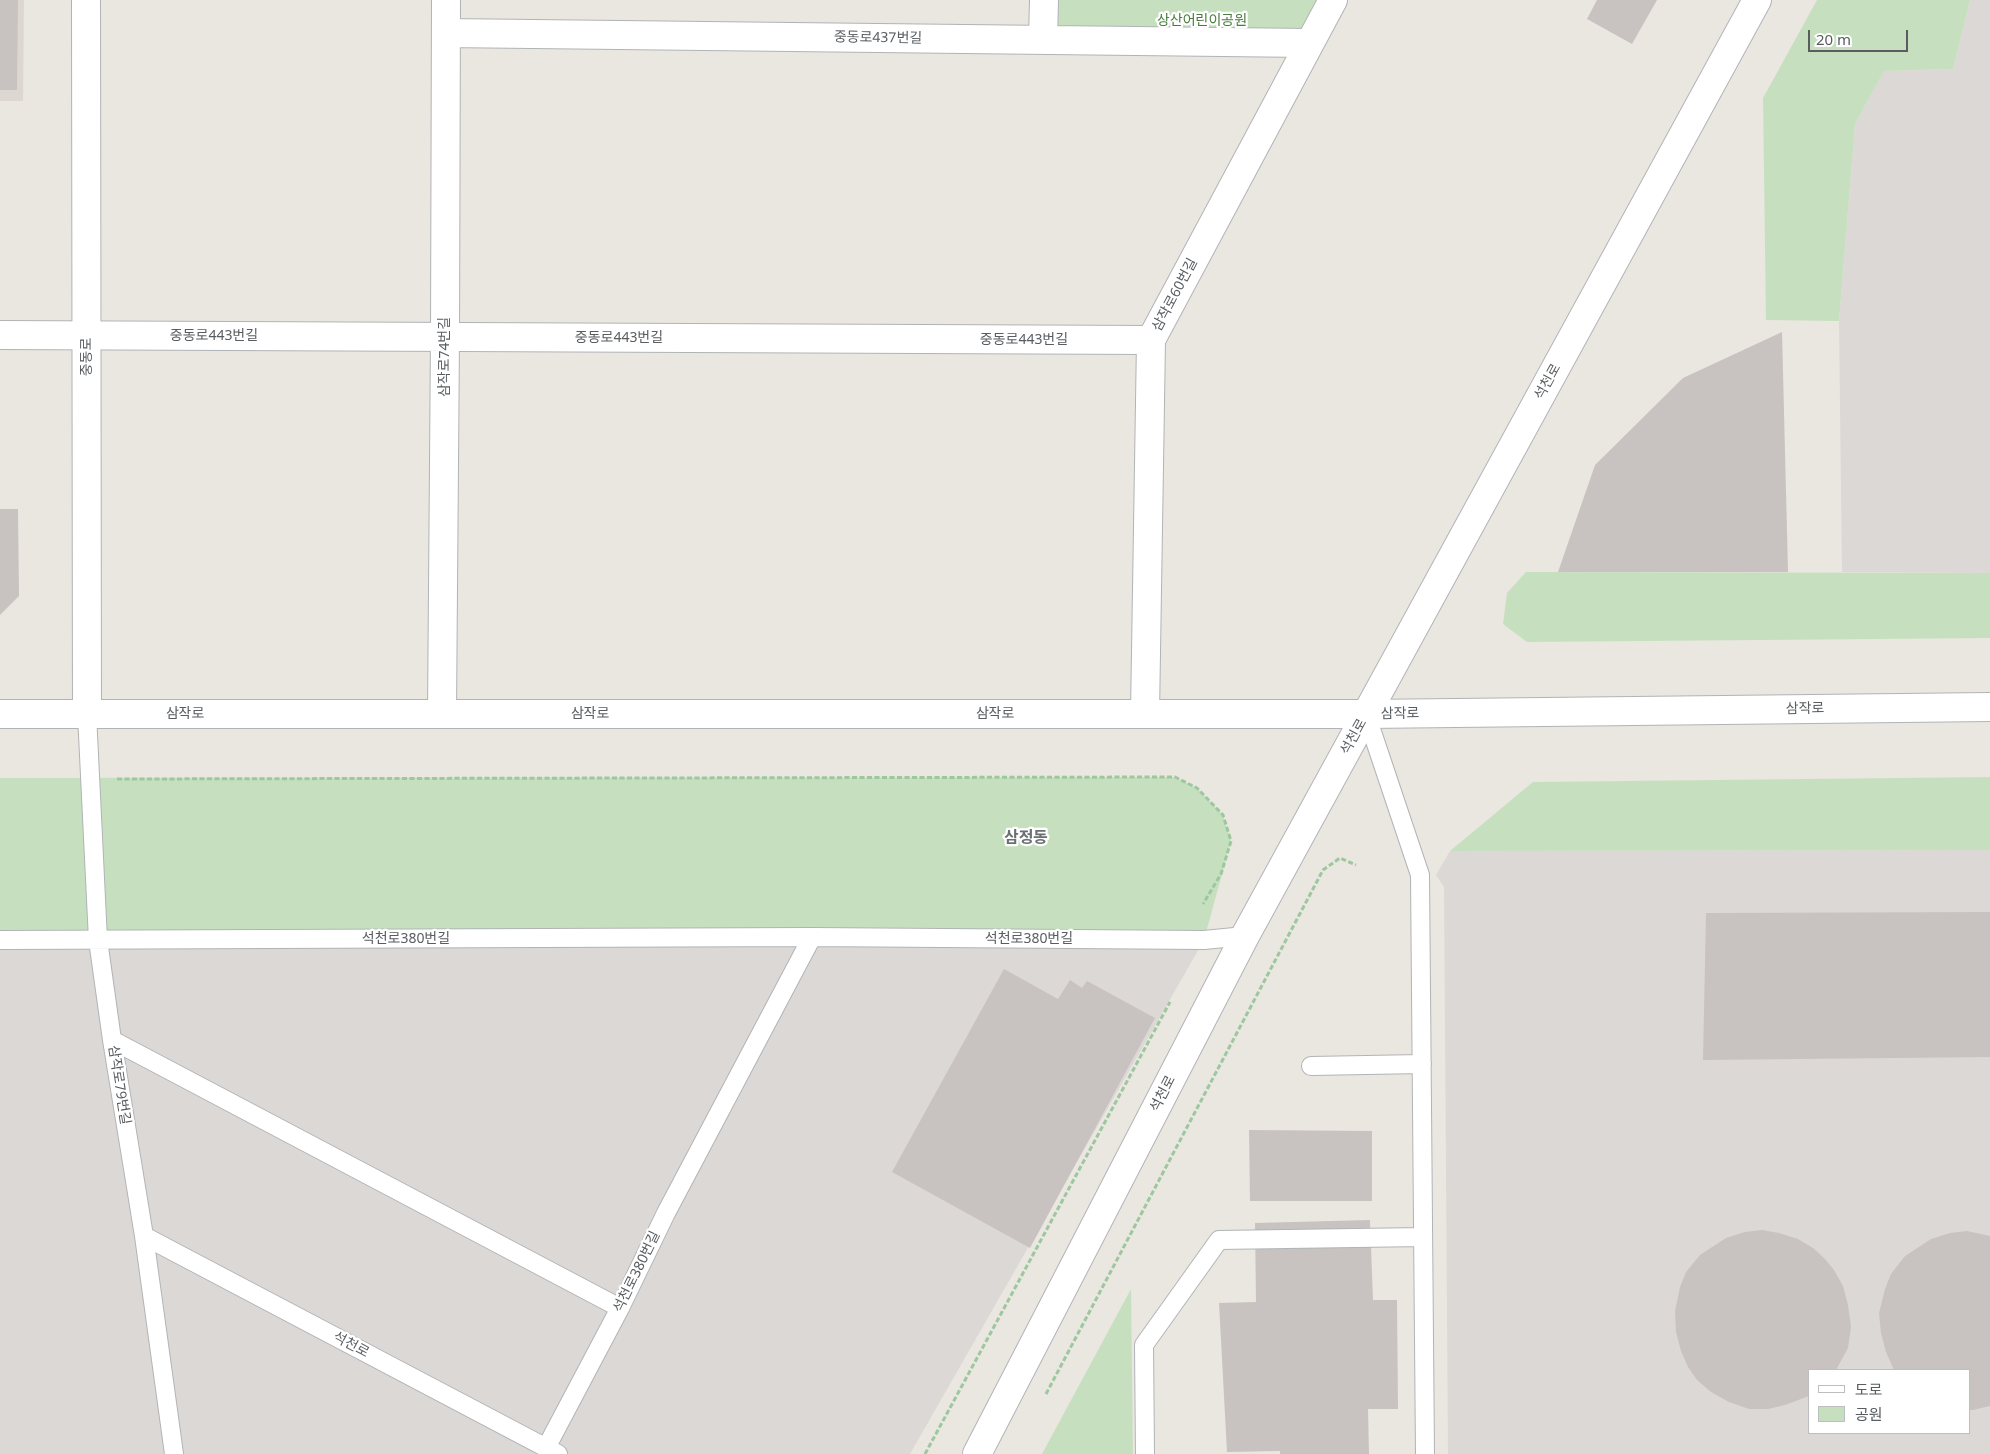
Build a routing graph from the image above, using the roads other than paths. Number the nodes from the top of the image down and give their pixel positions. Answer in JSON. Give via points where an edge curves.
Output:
{"nodes":[{"id":1,"x":86,"y":0,"type":"edge"},
{"id":2,"x":446,"y":0,"type":"edge"},
{"id":3,"x":1044,"y":0,"type":"edge"},
{"id":4,"x":1333,"y":0,"type":"edge"},
{"id":5,"x":1757,"y":0,"type":"edge"},
{"id":6,"x":446,"y":32,"type":"junction"},
{"id":7,"x":1044,"y":40,"type":"junction"},
{"id":8,"x":1309,"y":43,"type":"junction"},
{"id":9,"x":0,"y":335,"type":"edge"},
{"id":10,"x":87,"y":335,"type":"junction"},
{"id":11,"x":446,"y":337,"type":"junction"},
{"id":12,"x":1151,"y":340,"type":"junction"},
{"id":13,"x":1990,"y":707,"type":"edge"},
{"id":14,"x":0,"y":714,"type":"edge"},
{"id":15,"x":87,"y":714,"type":"junction"},
{"id":16,"x":442,"y":714,"type":"junction"},
{"id":17,"x":1145,"y":714,"type":"junction"},
{"id":18,"x":1366,"y":714,"type":"junction"},
{"id":19,"x":1245,"y":936,"type":"junction"},
{"id":20,"x":812,"y":938,"type":"junction"},
{"id":21,"x":0,"y":940,"type":"edge"},
{"id":22,"x":98,"y":940,"type":"junction"},
{"id":23,"x":112,"y":1040,"type":"junction"},
{"id":24,"x":1422,"y":1064,"type":"junction"},
{"id":25,"x":1311,"y":1066,"type":"dead end"},
{"id":26,"x":144,"y":1236,"type":"junction"},
{"id":27,"x":1423,"y":1237,"type":"junction"},
{"id":28,"x":620,"y":1308,"type":"junction"},
{"id":29,"x":552,"y":1451,"type":"edge"},
{"id":30,"x":174,"y":1454,"type":"edge"},
{"id":31,"x":977,"y":1454,"type":"edge"},
{"id":32,"x":1145,"y":1454,"type":"edge"},
{"id":33,"x":1425,"y":1454,"type":"edge"}],
"edges":[{"from":1,"to":10,"type":"street","name":"중동로"},
{"from":2,"to":6,"type":"street","name":"삼작로74번길"},
{"from":3,"to":7,"type":"street"},
{"from":4,"to":8,"type":"street","name":"삼작로60번길"},
{"from":5,"to":18,"type":"street","name":"석천로"},
{"from":6,"to":7,"type":"street","name":"중동로437번길"},
{"from":6,"to":11,"type":"street","name":"삼작로74번길"},
{"from":7,"to":8,"type":"street","name":"중동로437번길"},
{"from":8,"to":12,"type":"street","name":"삼작로60번길"},
{"from":9,"to":10,"type":"street","name":"중동로443번길"},
{"from":10,"to":11,"type":"street","name":"중동로443번길"},
{"from":10,"to":15,"type":"street","name":"중동로"},
{"from":11,"to":12,"type":"street","name":"중동로443번길"},
{"from":11,"to":16,"type":"street","name":"삼작로74번길"},
{"from":12,"to":17,"type":"street","name":"삼작로60번길"},
{"from":13,"to":18,"type":"street","name":"삼작로"},
{"from":14,"to":15,"type":"street","name":"삼작로"},
{"from":15,"to":16,"type":"street","name":"삼작로"},
{"from":15,"to":22,"type":"lane","name":"삼작로79번길"},
{"from":16,"to":17,"type":"street","name":"삼작로"},
{"from":17,"to":18,"type":"street","name":"삼작로"},
{"from":18,"to":19,"type":"street","name":"석천로"},
{"from":18,"to":24,"type":"lane","via":[[1420,875]]},
{"from":19,"to":20,"type":"lane","name":"석천로380번길","via":[[1204,940]]},
{"from":19,"to":31,"type":"street","name":"석천로"},
{"from":20,"to":22,"type":"lane","name":"석천로380번길"},
{"from":20,"to":28,"type":"lane","name":"석천로380번길","via":[[666,1213]]},
{"from":21,"to":22,"type":"lane","name":"석천로380번길"},
{"from":22,"to":23,"type":"lane","name":"삼작로79번길"},
{"from":23,"to":26,"type":"lane","name":"삼작로79번길"},
{"from":23,"to":28,"type":"lane"},
{"from":24,"to":25,"type":"lane"},
{"from":24,"to":27,"type":"lane"},
{"from":26,"to":29,"type":"lane","name":"석천로"},
{"from":26,"to":30,"type":"lane","name":"삼작로79번길"},
{"from":27,"to":32,"type":"lane","via":[[1219,1240],[1144,1345]]},
{"from":27,"to":33,"type":"lane"},
{"from":28,"to":29,"type":"lane","name":"석천로380번길"}]}
